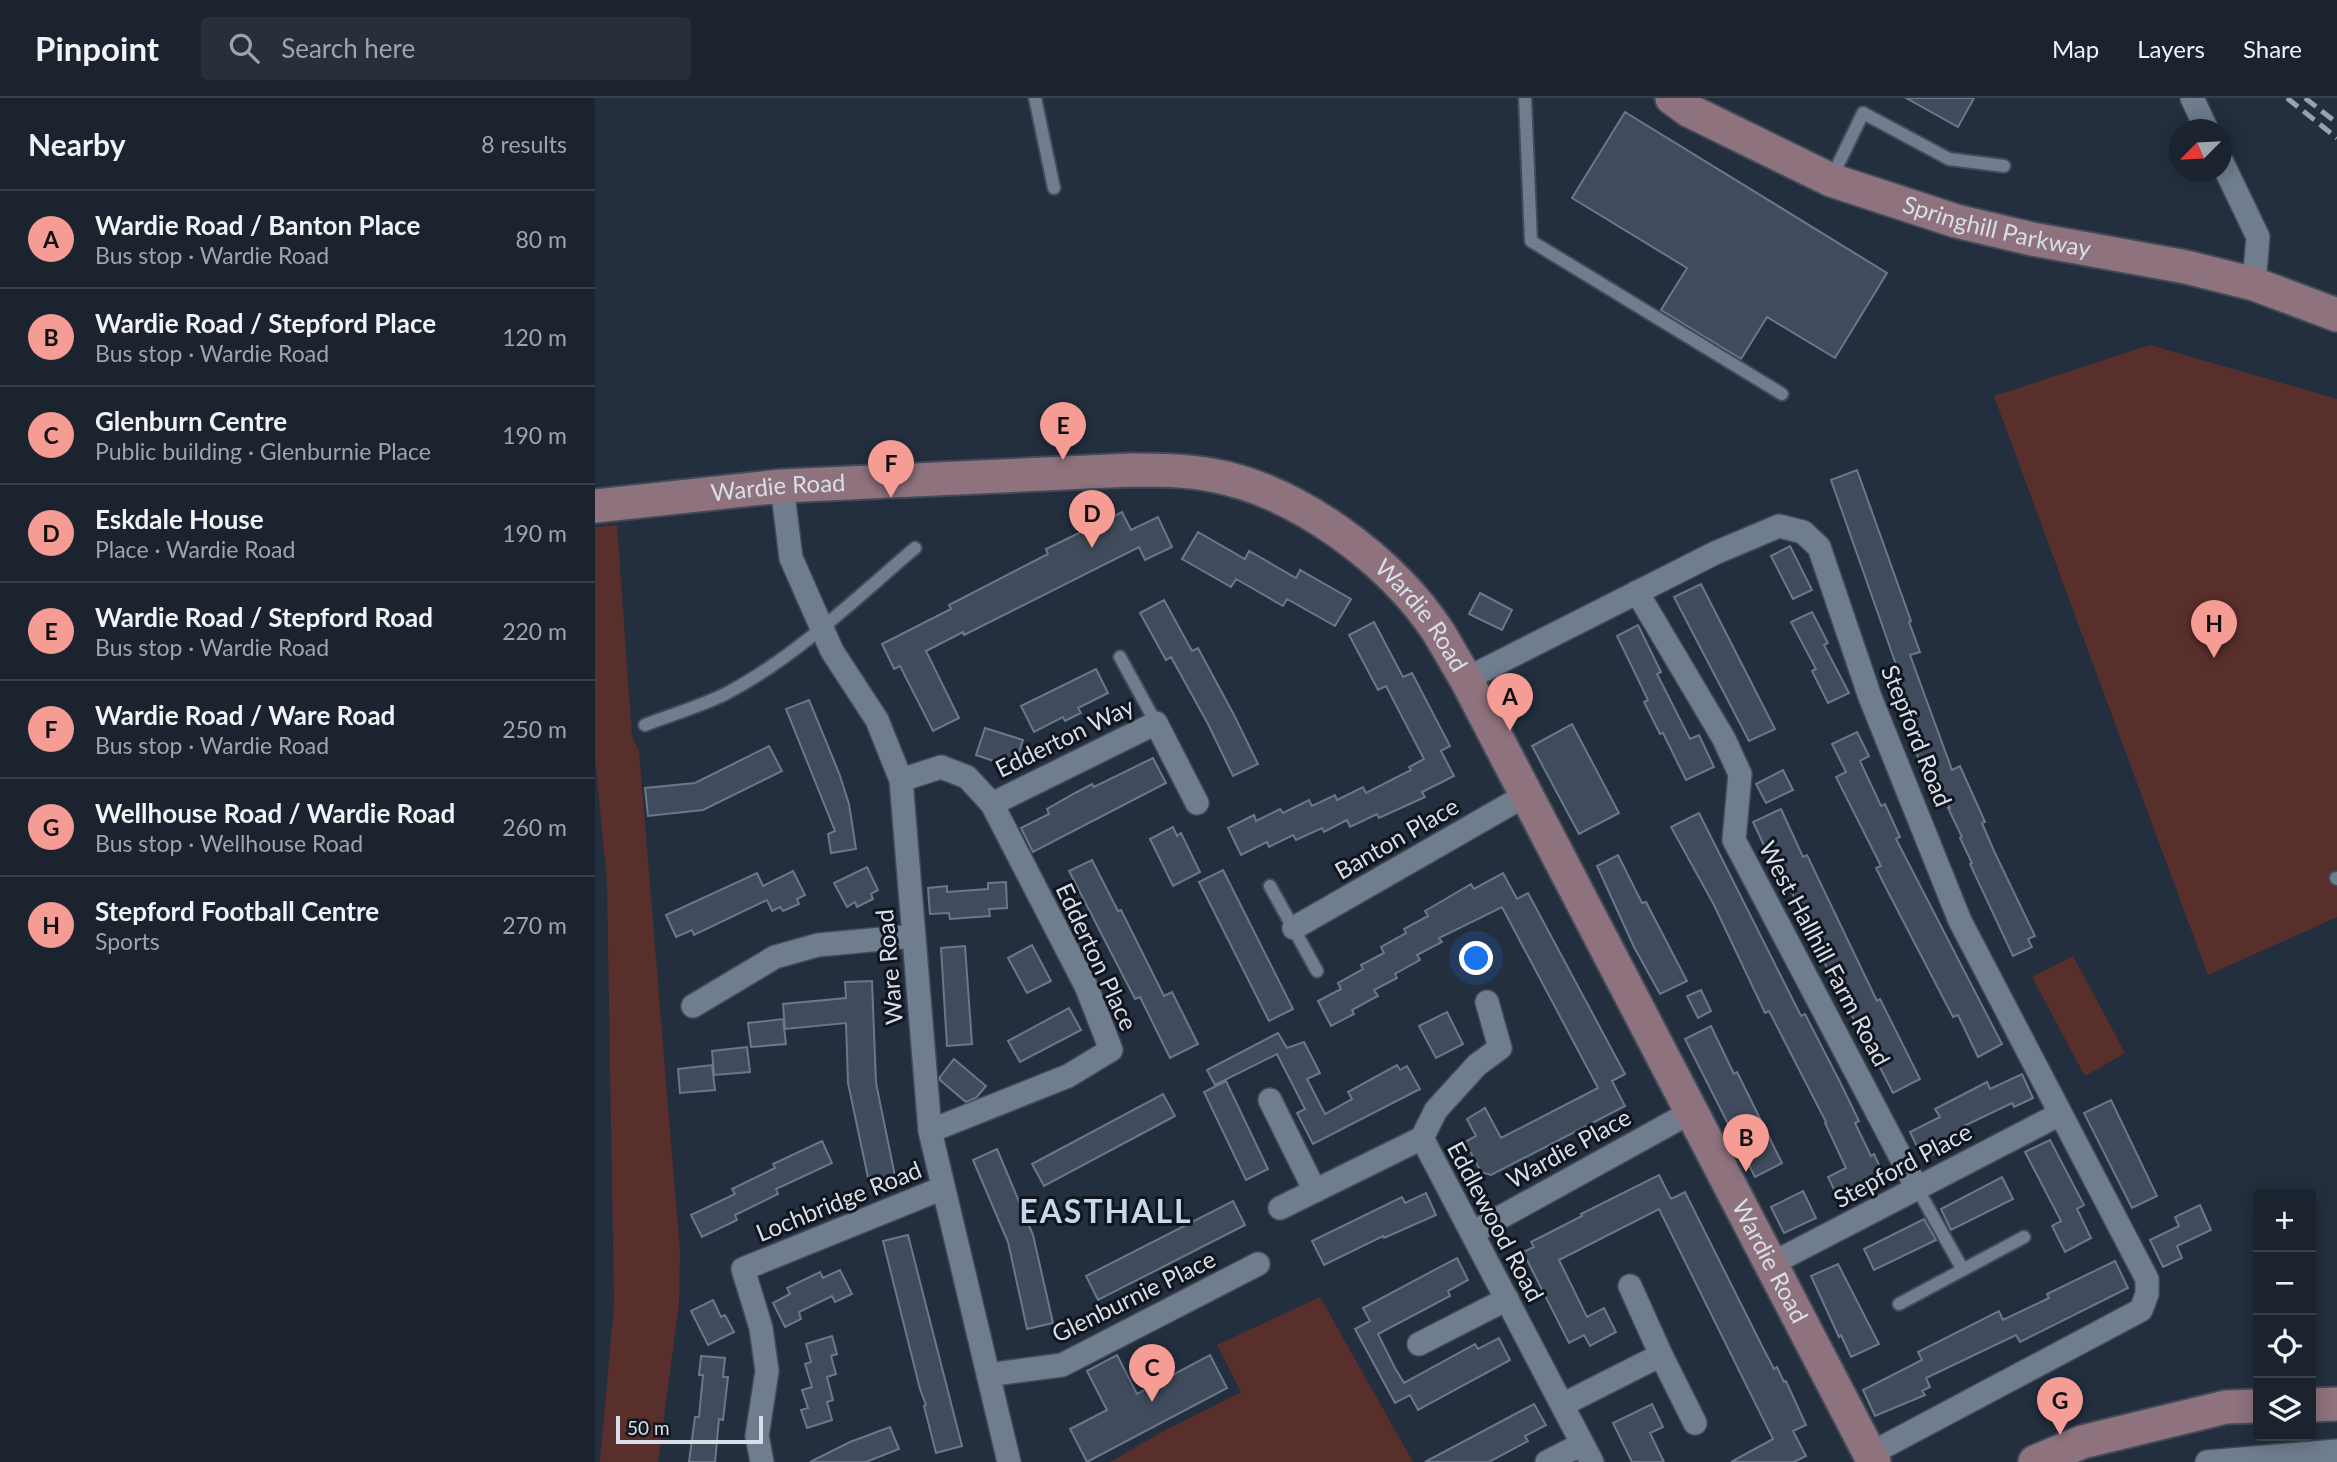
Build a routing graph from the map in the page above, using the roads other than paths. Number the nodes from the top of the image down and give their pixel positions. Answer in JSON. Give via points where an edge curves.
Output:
{"nodes":[{"id":1,"x":1035,"y":98,"type":"edge"},
{"id":2,"x":1525,"y":98,"type":"edge"},
{"id":3,"x":1672,"y":98,"type":"edge"},
{"id":4,"x":2192,"y":98,"type":"edge"},
{"id":5,"x":2202,"y":119,"type":"edge"},
{"id":6,"x":2004,"y":166,"type":"dead end"},
{"id":7,"x":1831,"y":180,"type":"junction"},
{"id":8,"x":2232,"y":182,"type":"edge"},
{"id":9,"x":1054,"y":188,"type":"dead end"},
{"id":10,"x":2254,"y":284,"type":"junction"},
{"id":11,"x":2337,"y":315,"type":"edge"},
{"id":12,"x":1782,"y":394,"type":"dead end"},
{"id":13,"x":782,"y":486,"type":"junction"},
{"id":14,"x":601,"y":506,"type":"edge"},
{"id":15,"x":915,"y":548,"type":"dead end"},
{"id":16,"x":1637,"y":592,"type":"junction"},
{"id":17,"x":822,"y":627,"type":"junction"},
{"id":18,"x":1120,"y":657,"type":"dead end"},
{"id":19,"x":1466,"y":679,"type":"junction"},
{"id":20,"x":1156,"y":723,"type":"junction"},
{"id":21,"x":645,"y":725,"type":"dead end"},
{"id":22,"x":901,"y":780,"type":"junction"},
{"id":23,"x":1526,"y":795,"type":"junction"},
{"id":24,"x":1197,"y":803,"type":"dead end"},
{"id":25,"x":992,"y":804,"type":"junction"},
{"id":26,"x":1271,"y":886,"type":"dead end"},
{"id":27,"x":1294,"y":928,"type":"junction"},
{"id":28,"x":913,"y":936,"type":"junction"},
{"id":29,"x":1317,"y":971,"type":"dead end"},
{"id":30,"x":1487,"y":1002,"type":"dead end"},
{"id":31,"x":693,"y":1006,"type":"dead end"},
{"id":32,"x":1269,"y":1100,"type":"dead end"},
{"id":33,"x":1691,"y":1112,"type":"junction"},
{"id":34,"x":2060,"y":1114,"type":"junction"},
{"id":35,"x":930,"y":1131,"type":"junction"},
{"id":36,"x":1422,"y":1138,"type":"junction"},
{"id":37,"x":943,"y":1188,"type":"junction"},
{"id":38,"x":1917,"y":1188,"type":"junction"},
{"id":39,"x":1315,"y":1191,"type":"junction"},
{"id":40,"x":1280,"y":1208,"type":"dead end"},
{"id":41,"x":1472,"y":1233,"type":"junction"},
{"id":42,"x":2024,"y":1237,"type":"dead end"},
{"id":43,"x":1258,"y":1264,"type":"dead end"},
{"id":44,"x":1771,"y":1264,"type":"junction"},
{"id":45,"x":1963,"y":1270,"type":"junction"},
{"id":46,"x":1630,"y":1286,"type":"dead end"},
{"id":47,"x":1507,"y":1299,"type":"junction"},
{"id":48,"x":1899,"y":1304,"type":"dead end"},
{"id":49,"x":1419,"y":1344,"type":"dead end"},
{"id":50,"x":1661,"y":1354,"type":"junction"},
{"id":51,"x":988,"y":1376,"type":"junction"},
{"id":52,"x":2337,"y":1404,"type":"edge"},
{"id":53,"x":1562,"y":1405,"type":"junction"},
{"id":54,"x":2316,"y":1405,"type":"edge"},
{"id":55,"x":2253,"y":1406,"type":"edge"},
{"id":56,"x":1695,"y":1423,"type":"dead end"},
{"id":57,"x":2337,"y":1451,"type":"edge"},
{"id":58,"x":1587,"y":1453,"type":"edge"},
{"id":59,"x":1872,"y":1458,"type":"edge"},
{"id":60,"x":762,"y":1462,"type":"edge"},
{"id":61,"x":1009,"y":1462,"type":"edge"},
{"id":62,"x":1547,"y":1462,"type":"edge"},
{"id":63,"x":2035,"y":1462,"type":"edge"},
{"id":64,"x":2207,"y":1462,"type":"edge"}],
"edges":[{"from":1,"to":9,"type":"lane"},
{"from":2,"to":12,"type":"lane","via":[[1531,241]]},
{"from":3,"to":7,"type":"street","name":"Springhill Parkway"},
{"from":4,"to":5,"type":"street"},
{"from":6,"to":7,"type":"lane","via":[[1949,159],[1863,113]]},
{"from":7,"to":10,"type":"street","name":"Springhill Parkway","via":[[1956,221]]},
{"from":8,"to":10,"type":"street","via":[[2258,237]]},
{"from":10,"to":11,"type":"street","name":"Springhill Parkway"},
{"from":13,"to":14,"type":"street","name":"Wardie Road"},
{"from":13,"to":17,"type":"street","name":"Ware Road","via":[[791,558]]},
{"from":13,"to":19,"type":"street","name":"Wardie Road","via":[[1173,470],[1252,486],[1328,525],[1369,556],[1431,623]]},
{"from":15,"to":17,"type":"lane"},
{"from":16,"to":19,"type":"street","name":"Stepford Road"},
{"from":16,"to":34,"type":"street","name":"Stepford Road","via":[[1779,526],[1803,532],[1819,547],[1870,697],[1960,921]]},
{"from":16,"to":38,"type":"street","name":"West Hallhill Farm Road","via":[[1740,774],[1734,840]]},
{"from":17,"to":21,"type":"lane","via":[[728,692]]},
{"from":17,"to":22,"type":"street","name":"Ware Road","via":[[832,651],[877,720]]},
{"from":18,"to":20,"type":"lane"},
{"from":19,"to":23,"type":"street","name":"Wardie Road"},
{"from":20,"to":24,"type":"street","name":"Edderton Way"},
{"from":20,"to":25,"type":"street","name":"Edderton Way"},
{"from":22,"to":25,"type":"street","name":"Edderton Place","via":[[941,767],[967,777]]},
{"from":22,"to":28,"type":"street","name":"Ware Road"},
{"from":23,"to":27,"type":"street","name":"Banton Place"},
{"from":23,"to":33,"type":"street","name":"Wardie Road"},
{"from":25,"to":35,"type":"street","name":"Edderton Place","via":[[1087,988],[1111,1050],[1068,1076]]},
{"from":26,"to":27,"type":"lane"},
{"from":27,"to":29,"type":"lane"},
{"from":28,"to":31,"type":"street","via":[[818,946],[775,957]]},
{"from":28,"to":35,"type":"street","name":"Ware Road"},
{"from":30,"to":36,"type":"street","name":"Eddlewood Road","via":[[1500,1048],[1476,1065],[1436,1110]]},
{"from":32,"to":39,"type":"street"},
{"from":33,"to":41,"type":"street","name":"Wardie Place"},
{"from":33,"to":44,"type":"street","name":"Wardie Road"},
{"from":34,"to":38,"type":"street","name":"Stepford Place"},
{"from":34,"to":59,"type":"street","name":"Stepford Road","via":[[2147,1279],[2141,1310]]},
{"from":35,"to":37,"type":"street","name":"Ware Road"},
{"from":36,"to":39,"type":"street"},
{"from":36,"to":41,"type":"street","name":"Eddlewood Road"},
{"from":37,"to":51,"type":"street","name":"Ware Road"},
{"from":37,"to":60,"type":"street","name":"Lochbridge Road","via":[[743,1269],[761,1328],[767,1371],[757,1436]]},
{"from":38,"to":44,"type":"street","name":"Stepford Place"},
{"from":38,"to":45,"type":"lane"},
{"from":39,"to":40,"type":"street"},
{"from":41,"to":47,"type":"street","name":"Eddlewood Road"},
{"from":42,"to":45,"type":"lane"},
{"from":43,"to":51,"type":"street","name":"Glenburnie Place","via":[[1062,1365]]},
{"from":44,"to":59,"type":"street","name":"Wardie Road"},
{"from":45,"to":48,"type":"lane"},
{"from":46,"to":50,"type":"street"},
{"from":47,"to":49,"type":"street"},
{"from":47,"to":53,"type":"street","name":"Eddlewood Road"},
{"from":50,"to":53,"type":"street"},
{"from":50,"to":56,"type":"street"},
{"from":51,"to":61,"type":"street","name":"Ware Road"},
{"from":52,"to":54,"type":"street"},
{"from":53,"to":58,"type":"street","name":"Eddlewood Road"},
{"from":55,"to":63,"type":"street","via":[[2227,1407],[2082,1442]]},
{"from":57,"to":64,"type":"street"},
{"from":58,"to":62,"type":"street"}]}
